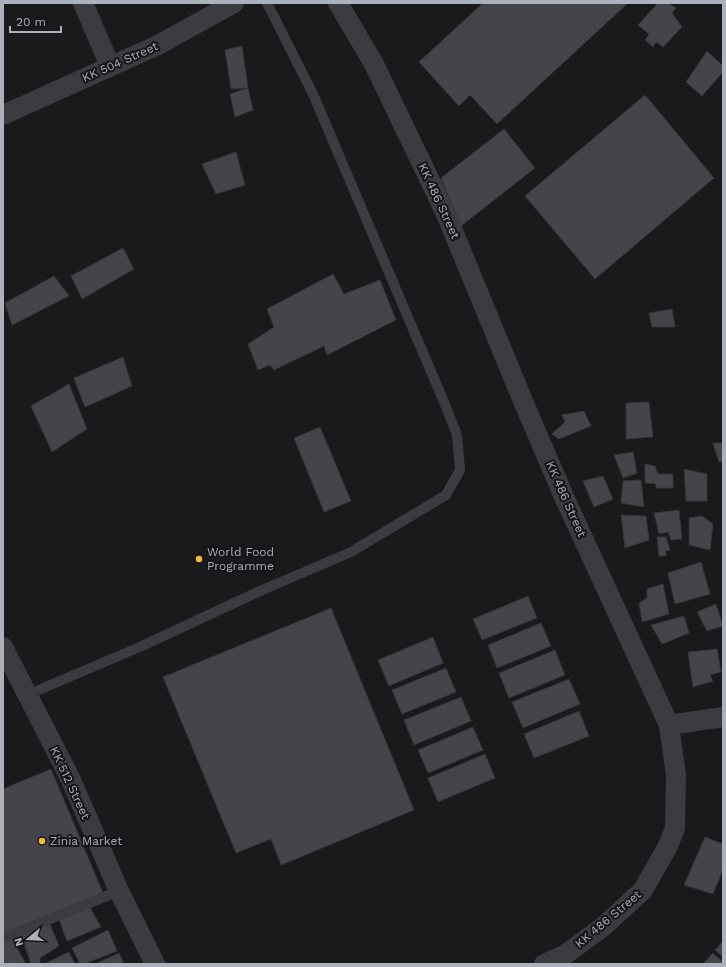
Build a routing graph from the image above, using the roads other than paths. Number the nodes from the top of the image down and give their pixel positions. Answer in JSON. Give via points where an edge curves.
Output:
{"nodes":[{"id":1,"x":83,"y":3,"type":"edge"},
{"id":2,"x":234,"y":3,"type":"edge"},
{"id":3,"x":267,"y":3,"type":"edge"},
{"id":4,"x":338,"y":3,"type":"edge"},
{"id":5,"x":110,"y":66,"type":"junction"},
{"id":6,"x":3,"y":115,"type":"edge"},
{"id":7,"x":3,"y":647,"type":"edge"},
{"id":8,"x":9,"y":672,"type":"edge"},
{"id":9,"x":27,"y":695,"type":"junction"},
{"id":10,"x":723,"y":717,"type":"edge"},
{"id":11,"x":669,"y":725,"type":"junction"},
{"id":12,"x":119,"y":891,"type":"junction"},
{"id":13,"x":3,"y":938,"type":"edge"},
{"id":14,"x":570,"y":959,"type":"edge"},
{"id":15,"x":155,"y":964,"type":"edge"},
{"id":16,"x":544,"y":964,"type":"edge"}],
"edges":[{"from":1,"to":5,"type":"street"},
{"from":2,"to":5,"type":"street","name":"KK 504 Street","via":[[158,45]]},
{"from":3,"to":9,"type":"lane","via":[[313,94],[444,402],[457,435],[460,470],[446,495],[351,552]]},
{"from":4,"to":11,"type":"street","name":"KK 486 Street","via":[[374,64],[446,214],[559,485]]},
{"from":5,"to":6,"type":"street","name":"KK 504 Street"},
{"from":7,"to":8,"type":"street","name":"KK 512 Street"},
{"from":8,"to":9,"type":"street","name":"KK 512 Street"},
{"from":9,"to":12,"type":"street","name":"KK 512 Street","via":[[71,780]]},
{"from":10,"to":11,"type":"street"},
{"from":11,"to":14,"type":"street","name":"KK 486 Street","via":[[676,775],[675,828],[668,846],[643,890]]},
{"from":12,"to":13,"type":"lane"},
{"from":12,"to":15,"type":"street","name":"KK 512 Street"},
{"from":14,"to":16,"type":"street","name":"KK 486 Street"}]}
